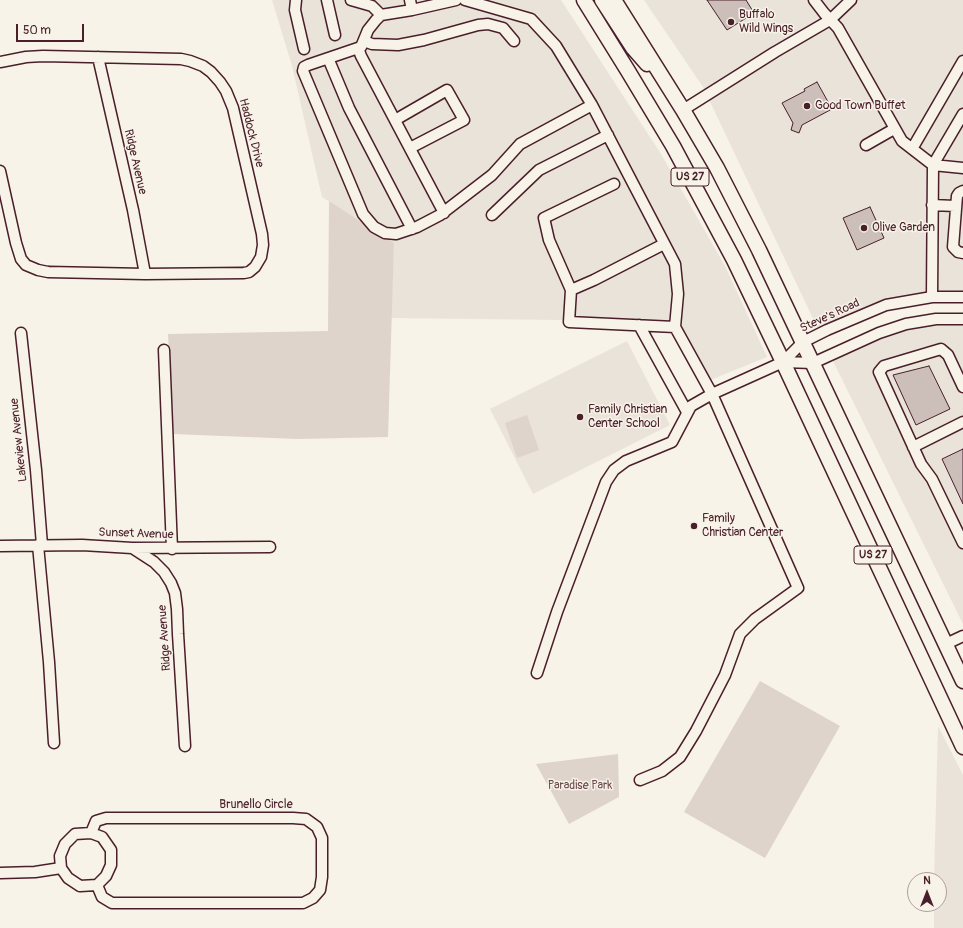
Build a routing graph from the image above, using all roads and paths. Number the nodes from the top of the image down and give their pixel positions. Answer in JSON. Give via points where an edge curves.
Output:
{"nodes":[{"id":1,"x":296,"y":0,"type":"edge"},
{"id":2,"x":327,"y":0,"type":"edge"},
{"id":3,"x":351,"y":0,"type":"edge"},
{"id":4,"x":456,"y":0,"type":"edge"},
{"id":5,"x":465,"y":0,"type":"edge"},
{"id":6,"x":584,"y":0,"type":"edge"},
{"id":7,"x":602,"y":0,"type":"edge"},
{"id":8,"x":614,"y":0,"type":"edge"},
{"id":9,"x":814,"y":0,"type":"edge"},
{"id":10,"x":852,"y":0,"type":"edge"},
{"id":11,"x":411,"y":5,"type":"edge"},
{"id":12,"x":381,"y":16,"type":"junction"},
{"id":13,"x":830,"y":20,"type":"junction"},
{"id":14,"x":335,"y":35,"type":"dead end"},
{"id":15,"x":514,"y":41,"type":"dead end"},
{"id":16,"x":361,"y":44,"type":"junction"},
{"id":17,"x":304,"y":49,"type":"dead end"},
{"id":18,"x":98,"y":57,"type":"junction"},
{"id":19,"x":328,"y":58,"type":"junction"},
{"id":20,"x":963,"y":61,"type":"edge"},
{"id":21,"x":0,"y":62,"type":"edge"},
{"id":22,"x":671,"y":90,"type":"junction"},
{"id":23,"x":592,"y":105,"type":"junction"},
{"id":24,"x":683,"y":110,"type":"junction"},
{"id":25,"x":963,"y":114,"type":"edge"},
{"id":26,"x":394,"y":120,"type":"junction"},
{"id":27,"x":894,"y":129,"type":"junction"},
{"id":28,"x":608,"y":135,"type":"junction"},
{"id":29,"x":866,"y":145,"type":"dead end"},
{"id":30,"x":410,"y":148,"type":"junction"},
{"id":31,"x":912,"y":149,"type":"junction"},
{"id":32,"x":932,"y":165,"type":"junction"},
{"id":33,"x":963,"y":168,"type":"edge"},
{"id":34,"x":0,"y":171,"type":"edge"},
{"id":35,"x":614,"y":184,"type":"dead end"},
{"id":36,"x":963,"y":192,"type":"edge"},
{"id":37,"x":932,"y":205,"type":"junction"},
{"id":38,"x":956,"y":206,"type":"junction"},
{"id":39,"x":444,"y":213,"type":"junction"},
{"id":40,"x":492,"y":215,"type":"dead end"},
{"id":41,"x":412,"y":229,"type":"junction"},
{"id":42,"x":664,"y":244,"type":"junction"},
{"id":43,"x":963,"y":253,"type":"edge"},
{"id":44,"x":145,"y":274,"type":"junction"},
{"id":45,"x":571,"y":290,"type":"junction"},
{"id":46,"x":932,"y":297,"type":"junction"},
{"id":47,"x":963,"y":297,"type":"edge"},
{"id":48,"x":963,"y":319,"type":"edge"},
{"id":49,"x":639,"y":325,"type":"junction"},
{"id":50,"x":675,"y":327,"type":"junction"},
{"id":51,"x":21,"y":333,"type":"dead end"},
{"id":52,"x":803,"y":342,"type":"junction"},
{"id":53,"x":164,"y":350,"type":"dead end"},
{"id":54,"x":783,"y":362,"type":"junction"},
{"id":55,"x":813,"y":363,"type":"junction"},
{"id":56,"x":963,"y":386,"type":"edge"},
{"id":57,"x":712,"y":394,"type":"junction"},
{"id":58,"x":687,"y":412,"type":"junction"},
{"id":59,"x":963,"y":422,"type":"edge"},
{"id":60,"x":913,"y":447,"type":"junction"},
{"id":61,"x":963,"y":543,"type":"edge"},
{"id":62,"x":40,"y":545,"type":"junction"},
{"id":63,"x":0,"y":546,"type":"edge"},
{"id":64,"x":270,"y":547,"type":"dead end"},
{"id":65,"x":132,"y":548,"type":"junction"},
{"id":66,"x":172,"y":549,"type":"junction"},
{"id":67,"x":963,"y":636,"type":"edge"},
{"id":68,"x":946,"y":644,"type":"junction"},
{"id":69,"x":537,"y":673,"type":"dead end"},
{"id":70,"x":963,"y":681,"type":"edge"},
{"id":71,"x":939,"y":697,"type":"junction"},
{"id":72,"x":963,"y":729,"type":"edge"},
{"id":73,"x":54,"y":743,"type":"dead end"},
{"id":74,"x":185,"y":746,"type":"dead end"},
{"id":75,"x":963,"y":747,"type":"edge"},
{"id":76,"x":640,"y":780,"type":"dead end"},
{"id":77,"x":91,"y":833,"type":"junction"},
{"id":78,"x":61,"y":868,"type":"junction"},
{"id":79,"x":0,"y":873,"type":"edge"},
{"id":80,"x":97,"y":885,"type":"junction"}],
"edges":[{"from":1,"to":17,"type":"street","via":[[295,10]]},
{"from":2,"to":14,"type":"street"},
{"from":3,"to":12,"type":"street","via":[[372,6]]},
{"from":4,"to":11,"type":"street"},
{"from":5,"to":23,"type":"street","via":[[531,19],[556,46]]},
{"from":6,"to":54,"type":"highway","number":"US 27","via":[[673,146],[734,260]]},
{"from":7,"to":22,"type":"highway","via":[[633,48]]},
{"from":8,"to":22,"type":"highway","number":"US 27"},
{"from":9,"to":13,"type":"street"},
{"from":10,"to":13,"type":"street"},
{"from":11,"to":12,"type":"street"},
{"from":12,"to":16,"type":"street","via":[[368,30]]},
{"from":13,"to":24,"type":"street"},
{"from":13,"to":27,"type":"street","via":[[838,28]]},
{"from":15,"to":16,"type":"street","via":[[503,28],[488,24],[398,45]]},
{"from":16,"to":19,"type":"street"},
{"from":16,"to":26,"type":"street","via":[[361,56]]},
{"from":18,"to":21,"type":"street","name":"Haddock Drive","via":[[43,56]]},
{"from":18,"to":44,"type":"street","name":"Ridge Avenue"},
{"from":18,"to":44,"type":"street","name":"Haddock Drive","via":[[181,59],[203,66],[211,72],[226,91],[233,108],[262,234],[261,257],[249,272]]},
{"from":19,"to":41,"type":"street","via":[[349,108]]},
{"from":19,"to":41,"type":"street","via":[[308,65],[303,70],[363,214],[374,227],[385,233],[396,234]]},
{"from":20,"to":31,"type":"street"},
{"from":22,"to":24,"type":"highway","number":"US 27"},
{"from":23,"to":28,"type":"street"},
{"from":23,"to":39,"type":"street","via":[[520,144],[492,175]]},
{"from":24,"to":52,"type":"highway","number":"US 27","via":[[738,208]]},
{"from":25,"to":32,"type":"street"},
{"from":26,"to":30,"type":"street"},
{"from":26,"to":30,"type":"street","via":[[447,90],[464,120]]},
{"from":27,"to":29,"type":"street"},
{"from":27,"to":31,"type":"street","via":[[902,141]]},
{"from":28,"to":40,"type":"street","via":[[539,170]]},
{"from":28,"to":42,"type":"street"},
{"from":30,"to":39,"type":"street"},
{"from":31,"to":32,"type":"street"},
{"from":32,"to":33,"type":"street"},
{"from":32,"to":37,"type":"street"},
{"from":34,"to":44,"type":"street","name":"Haddock Drive","via":[[16,243],[26,266],[48,272]]},
{"from":35,"to":45,"type":"street","via":[[544,218],[550,240]]},
{"from":36,"to":38,"type":"street","via":[[957,196]]},
{"from":37,"to":38,"type":"street"},
{"from":37,"to":46,"type":"street"},
{"from":38,"to":43,"type":"street","via":[[953,247]]},
{"from":39,"to":41,"type":"street"},
{"from":42,"to":45,"type":"street"},
{"from":42,"to":50,"type":"street","via":[[675,264],[678,294]]},
{"from":45,"to":49,"type":"street","via":[[569,322]]},
{"from":46,"to":47,"type":"street","name":"Steve's Road"},
{"from":46,"to":52,"type":"street","name":"Steve's Road","via":[[886,305]]},
{"from":48,"to":55,"type":"street","via":[[936,319],[897,327]]},
{"from":49,"to":50,"type":"street"},
{"from":49,"to":58,"type":"street"},
{"from":50,"to":57,"type":"street"},
{"from":51,"to":62,"type":"street","name":"Lakeview Avenue","via":[[36,470]]},
{"from":52,"to":54,"type":"street","name":"Steve's Road"},
{"from":52,"to":55,"type":"highway","number":"US 27"},
{"from":53,"to":66,"type":"street"},
{"from":54,"to":55,"type":"street"},
{"from":54,"to":57,"type":"street"},
{"from":54,"to":71,"type":"highway","number":"US 27"},
{"from":55,"to":68,"type":"highway","number":"US 27"},
{"from":56,"to":60,"type":"street","via":[[948,355],[942,349],[884,366],[880,370]]},
{"from":57,"to":58,"type":"street","via":[[691,406]]},
{"from":57,"to":76,"type":"street","via":[[798,588],[755,619],[740,634],[725,675],[680,757],[662,771]]},
{"from":58,"to":69,"type":"street","via":[[672,442],[626,461],[614,470],[606,482]]},
{"from":59,"to":60,"type":"street"},
{"from":60,"to":61,"type":"street","via":[[932,479]]},
{"from":62,"to":63,"type":"street","name":"Sunset Avenue"},
{"from":62,"to":65,"type":"street","name":"Sunset Avenue","via":[[82,544]]},
{"from":62,"to":73,"type":"street","name":"Lakeview Avenue"},
{"from":64,"to":66,"type":"street","name":"Sunset Avenue"},
{"from":65,"to":66,"type":"street","name":"Sunset Avenue"},
{"from":65,"to":74,"type":"street","name":"Ridge Avenue","via":[[159,567],[175,593]]},
{"from":67,"to":68,"type":"street"},
{"from":68,"to":70,"type":"highway","number":"US 27"},
{"from":71,"to":72,"type":"highway"},
{"from":71,"to":75,"type":"highway","number":"US 27"},
{"from":77,"to":78,"type":"street","via":[[75,834],[65,844],[60,856]]},
{"from":77,"to":80,"type":"street","via":[[102,837],[111,850],[111,865],[106,876]]},
{"from":77,"to":80,"type":"street","name":"Brunello Circle","via":[[96,821],[106,818],[293,818],[306,819],[317,827],[322,838],[320,890],[313,898],[303,903],[112,903],[102,897]]},
{"from":78,"to":79,"type":"street"},
{"from":78,"to":80,"type":"street","via":[[68,878],[80,886]]}]}
